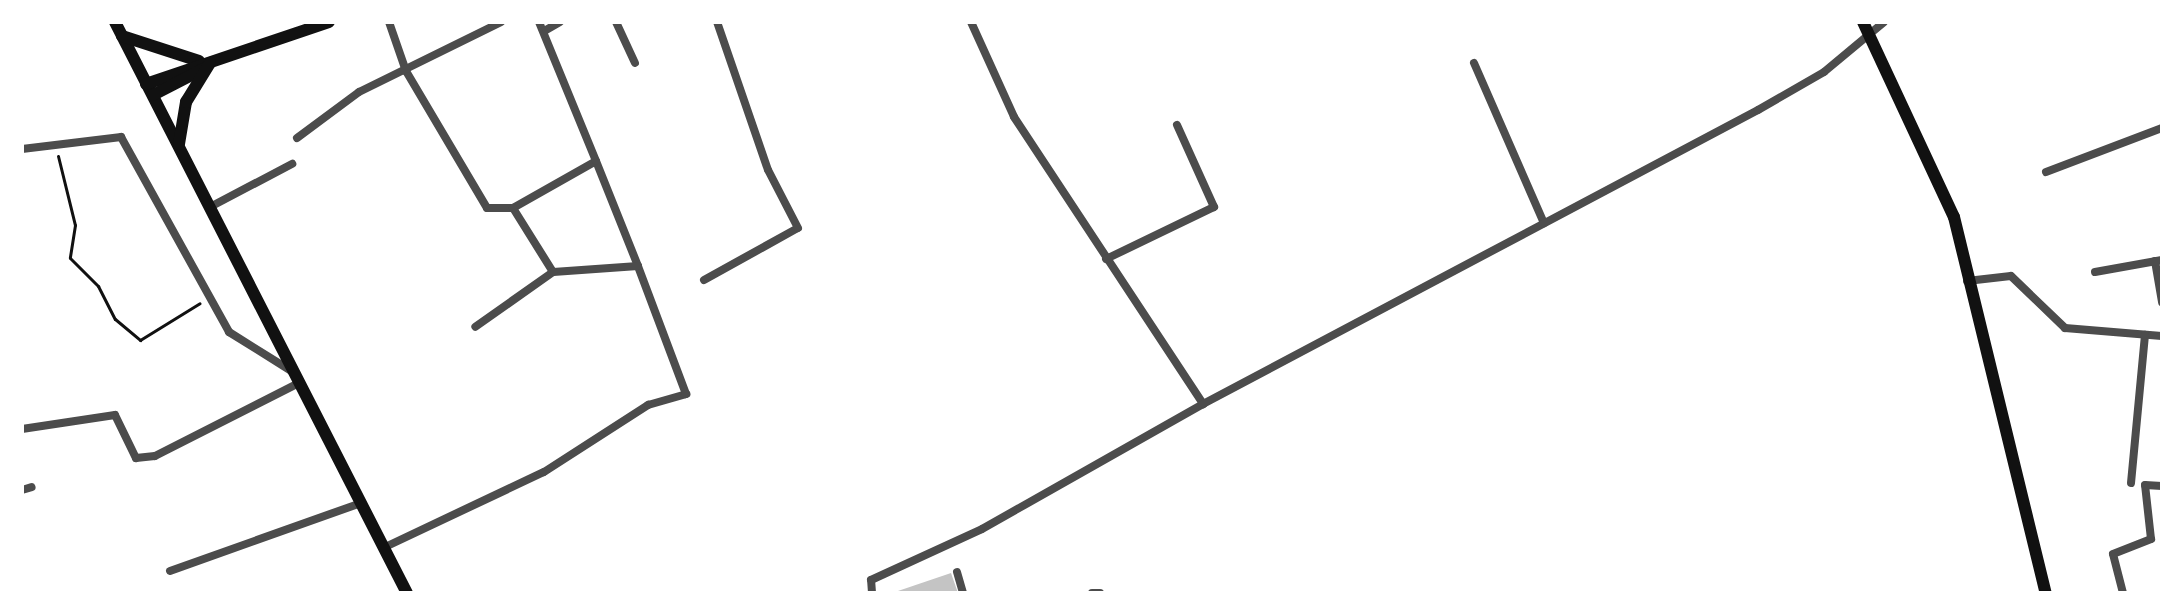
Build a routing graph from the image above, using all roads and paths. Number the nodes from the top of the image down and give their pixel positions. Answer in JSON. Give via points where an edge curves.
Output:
{"nodes":[{"id":1,"x":115,"y":22,"type":"edge"},
{"id":2,"x":329,"y":22,"type":"edge"},
{"id":3,"x":389,"y":22,"type":"edge"},
{"id":4,"x":501,"y":22,"type":"edge"},
{"id":5,"x":539,"y":22,"type":"edge"},
{"id":6,"x":560,"y":22,"type":"edge"},
{"id":7,"x":616,"y":22,"type":"edge"},
{"id":8,"x":717,"y":22,"type":"edge"},
{"id":9,"x":971,"y":22,"type":"edge"},
{"id":10,"x":1884,"y":22,"type":"edge"},
{"id":11,"x":1866,"y":27,"type":"edge"},
{"id":12,"x":546,"y":30,"type":"junction"},
{"id":13,"x":122,"y":36,"type":"junction"},
{"id":14,"x":210,"y":63,"type":"junction"},
{"id":15,"x":635,"y":63,"type":"dead end"},
{"id":16,"x":1474,"y":63,"type":"dead end"},
{"id":17,"x":406,"y":71,"type":"junction"},
{"id":18,"x":150,"y":90,"type":"junction"},
{"id":19,"x":1177,"y":125,"type":"dead end"},
{"id":20,"x":2162,"y":128,"type":"edge"},
{"id":21,"x":297,"y":138,"type":"dead end"},
{"id":22,"x":179,"y":146,"type":"junction"},
{"id":23,"x":22,"y":149,"type":"edge"},
{"id":24,"x":56,"y":149,"type":"junction"},
{"id":25,"x":596,"y":161,"type":"junction"},
{"id":26,"x":292,"y":164,"type":"dead end"},
{"id":27,"x":2046,"y":172,"type":"dead end"},
{"id":28,"x":210,"y":207,"type":"junction"},
{"id":29,"x":513,"y":208,"type":"junction"},
{"id":30,"x":1544,"y":223,"type":"junction"},
{"id":31,"x":1106,"y":259,"type":"junction"},
{"id":32,"x":2158,"y":260,"type":"edge"},
{"id":33,"x":638,"y":266,"type":"junction"},
{"id":34,"x":553,"y":272,"type":"junction"},
{"id":35,"x":2095,"y":272,"type":"dead end"},
{"id":36,"x":704,"y":280,"type":"dead end"},
{"id":37,"x":1967,"y":281,"type":"junction"},
{"id":38,"x":209,"y":297,"type":"junction"},
{"id":39,"x":2162,"y":302,"type":"edge"},
{"id":40,"x":475,"y":327,"type":"dead end"},
{"id":41,"x":2145,"y":335,"type":"junction"},
{"id":42,"x":2162,"y":336,"type":"edge"},
{"id":43,"x":296,"y":378,"type":"junction"},
{"id":44,"x":1203,"y":404,"type":"junction"},
{"id":45,"x":22,"y":429,"type":"edge"},
{"id":46,"x":2131,"y":483,"type":"dead end"},
{"id":47,"x":2162,"y":486,"type":"edge"},
{"id":48,"x":32,"y":487,"type":"dead end"},
{"id":49,"x":22,"y":490,"type":"edge"},
{"id":50,"x":361,"y":503,"type":"junction"},
{"id":51,"x":383,"y":548,"type":"junction"},
{"id":52,"x":170,"y":571,"type":"dead end"},
{"id":53,"x":957,"y":572,"type":"dead end"},
{"id":54,"x":407,"y":593,"type":"edge"},
{"id":55,"x":872,"y":593,"type":"edge"},
{"id":56,"x":963,"y":593,"type":"edge"},
{"id":57,"x":1092,"y":593,"type":"edge"},
{"id":58,"x":1100,"y":593,"type":"edge"},
{"id":59,"x":2046,"y":593,"type":"edge"},
{"id":60,"x":2123,"y":593,"type":"edge"}],
"edges":[{"from":1,"to":13,"type":"main road"},
{"from":2,"to":14,"type":"main road"},
{"from":3,"to":17,"type":"street"},
{"from":4,"to":17,"type":"street"},
{"from":5,"to":12,"type":"street"},
{"from":6,"to":12,"type":"street"},
{"from":7,"to":15,"type":"street"},
{"from":8,"to":36,"type":"street","via":[[768,170],[798,228]]},
{"from":9,"to":31,"type":"street","via":[[1014,117]]},
{"from":10,"to":11,"type":"street"},
{"from":11,"to":30,"type":"street","via":[[1824,72]]},
{"from":11,"to":37,"type":"main road","via":[[1954,217]]},
{"from":12,"to":25,"type":"street"},
{"from":13,"to":14,"type":"main road"},
{"from":13,"to":18,"type":"main road"},
{"from":14,"to":18,"type":"main road"},
{"from":14,"to":22,"type":"main road","via":[[186,102]]},
{"from":16,"to":30,"type":"street"},
{"from":17,"to":21,"type":"street","via":[[359,92]]},
{"from":17,"to":29,"type":"street","via":[[487,208]]},
{"from":18,"to":22,"type":"main road"},
{"from":19,"to":31,"type":"street","via":[[1214,207]]},
{"from":20,"to":27,"type":"street"},
{"from":22,"to":28,"type":"main road"},
{"from":23,"to":24,"type":"street"},
{"from":24,"to":38,"type":"street","via":[[121,137]]},
{"from":24,"to":38,"type":"path","via":[[75,225],[70,258],[115,319],[140,340]]},
{"from":25,"to":29,"type":"street"},
{"from":25,"to":33,"type":"street"},
{"from":26,"to":28,"type":"street"},
{"from":28,"to":43,"type":"main road"},
{"from":29,"to":34,"type":"street"},
{"from":30,"to":44,"type":"street"},
{"from":31,"to":44,"type":"street"},
{"from":32,"to":35,"type":"street"},
{"from":32,"to":39,"type":"street"},
{"from":33,"to":34,"type":"street"},
{"from":33,"to":51,"type":"street","via":[[686,394],[600,430],[544,472]]},
{"from":34,"to":40,"type":"street"},
{"from":37,"to":41,"type":"street","via":[[2011,276],[2065,328]]},
{"from":37,"to":59,"type":"main road"},
{"from":38,"to":43,"type":"street","via":[[229,332]]},
{"from":41,"to":42,"type":"street"},
{"from":41,"to":46,"type":"street"},
{"from":43,"to":45,"type":"street","via":[[199,437],[136,458],[115,415]]},
{"from":43,"to":50,"type":"main road"},
{"from":44,"to":55,"type":"street","via":[[982,529],[871,580]]},
{"from":47,"to":60,"type":"street","via":[[2145,485],[2151,539],[2113,554]]},
{"from":48,"to":49,"type":"street"},
{"from":50,"to":51,"type":"main road"},
{"from":50,"to":52,"type":"street"},
{"from":51,"to":54,"type":"main road"},
{"from":53,"to":56,"type":"street"},
{"from":57,"to":58,"type":"street"}]}
